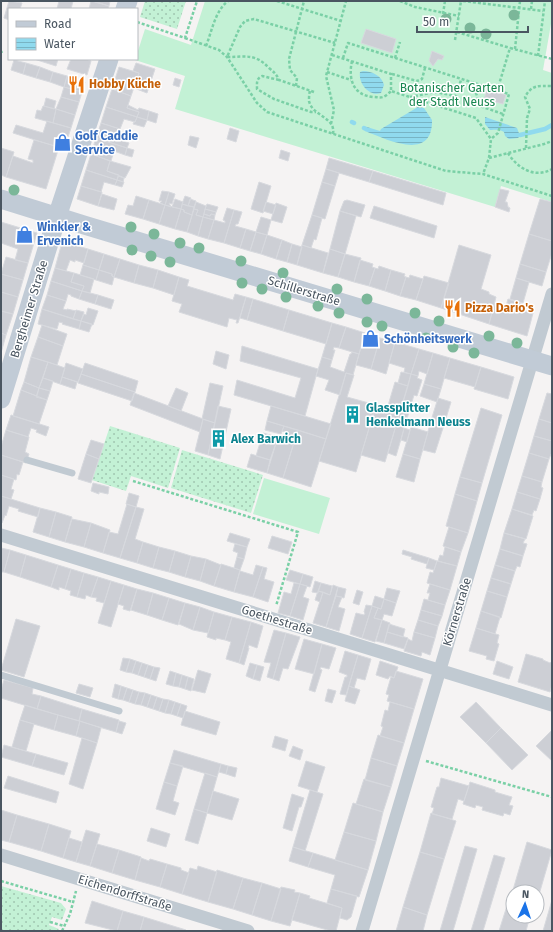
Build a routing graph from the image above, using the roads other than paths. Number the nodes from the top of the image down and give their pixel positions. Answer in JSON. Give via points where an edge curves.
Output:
{"nodes":[{"id":1,"x":109,"y":60,"type":"edge"},
{"id":2,"x":1,"y":199,"type":"edge"},
{"id":3,"x":57,"y":217,"type":"junction"},
{"id":4,"x":552,"y":294,"type":"edge"},
{"id":5,"x":532,"y":360,"type":"junction"},
{"id":6,"x":552,"y":366,"type":"edge"},
{"id":7,"x":1,"y":398,"type":"edge"},
{"id":8,"x":27,"y":460,"type":"dead end"},
{"id":9,"x":72,"y":473,"type":"dead end"},
{"id":10,"x":1,"y":534,"type":"edge"},
{"id":11,"x":439,"y":670,"type":"junction"},
{"id":12,"x":1,"y":675,"type":"edge"},
{"id":13,"x":552,"y":705,"type":"edge"},
{"id":14,"x":119,"y":711,"type":"dead end"},
{"id":15,"x":1,"y":855,"type":"edge"},
{"id":16,"x":248,"y":931,"type":"edge"},
{"id":17,"x":362,"y":931,"type":"edge"}],
"edges":[{"from":1,"to":3,"type":"street","name":"Bergheimer Straße"},
{"from":2,"to":3,"type":"street","name":"Schillerstraße"},
{"from":3,"to":5,"type":"street","name":"Schillerstraße"},
{"from":3,"to":7,"type":"street","name":"Bergheimer Straße"},
{"from":4,"to":5,"type":"street","name":"Körnerstraße"},
{"from":5,"to":6,"type":"street","name":"Schillerstraße"},
{"from":5,"to":11,"type":"street","name":"Körnerstraße"},
{"from":8,"to":9,"type":"lane"},
{"from":10,"to":11,"type":"street","name":"Goethestraße"},
{"from":11,"to":13,"type":"street","name":"Goethestraße"},
{"from":11,"to":17,"type":"street","name":"Körnerstraße"},
{"from":12,"to":14,"type":"lane"},
{"from":15,"to":16,"type":"street","name":"Eichendorffstraße"}]}
